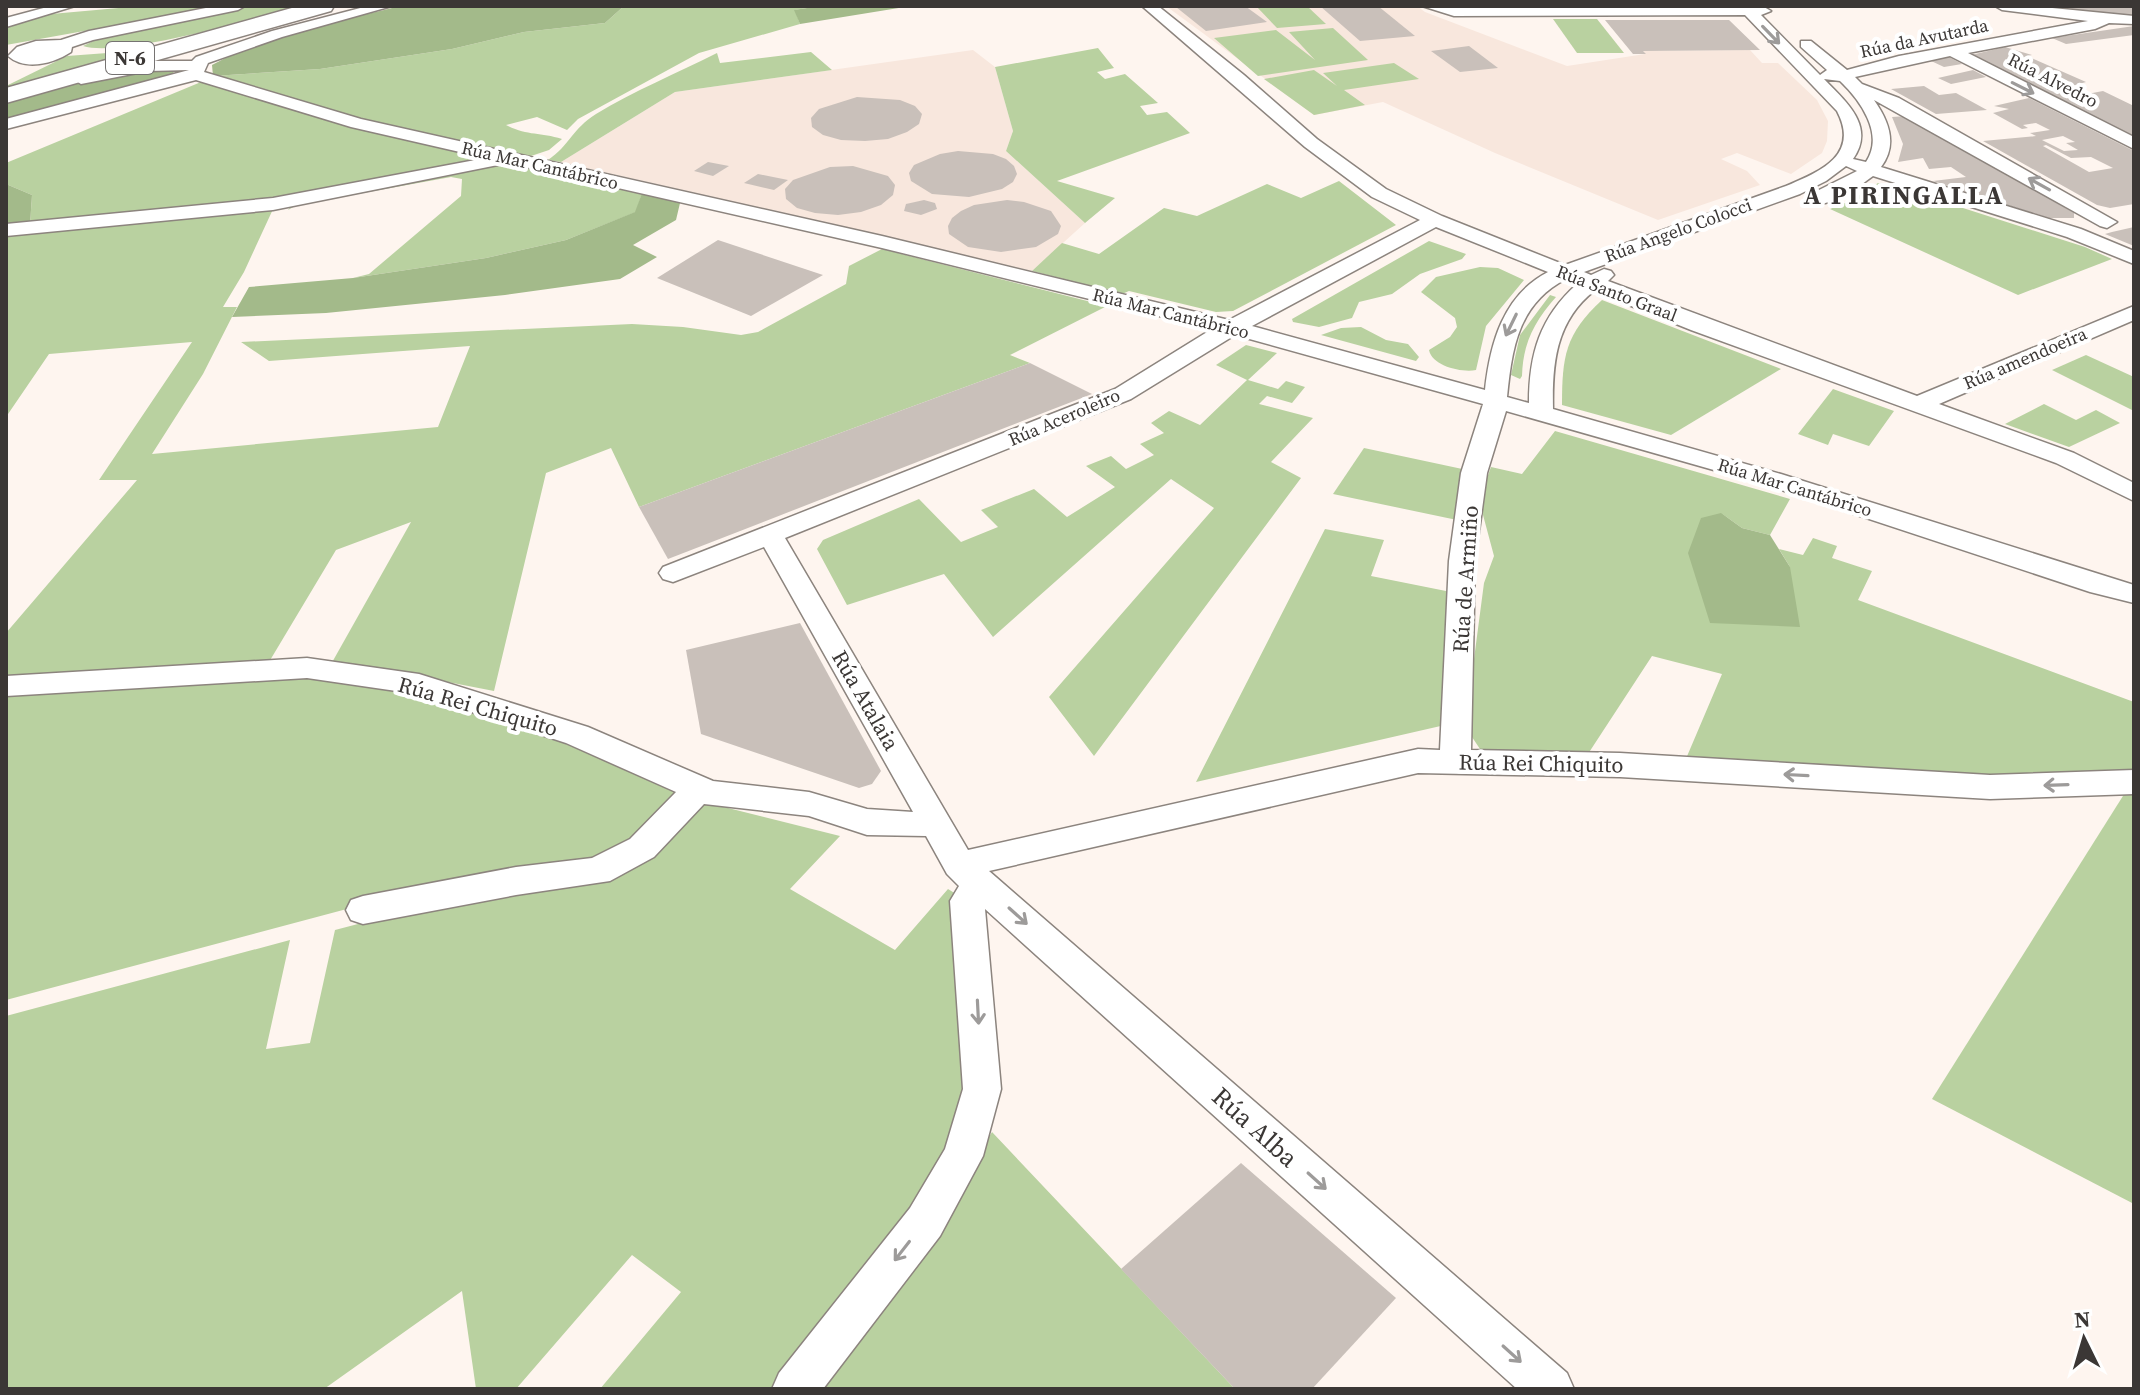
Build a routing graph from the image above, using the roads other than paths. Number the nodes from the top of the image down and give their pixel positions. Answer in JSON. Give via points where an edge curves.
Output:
{"nodes":[{"id":1,"x":68,"y":6,"type":"edge"},
{"id":2,"x":238,"y":6,"type":"edge"},
{"id":3,"x":323,"y":6,"type":"edge"},
{"id":4,"x":371,"y":6,"type":"edge"},
{"id":5,"x":385,"y":6,"type":"edge"},
{"id":6,"x":1149,"y":6,"type":"edge"},
{"id":7,"x":1429,"y":6,"type":"edge"},
{"id":8,"x":2002,"y":6,"type":"edge"},
{"id":9,"x":1564,"y":8,"type":"edge"},
{"id":10,"x":1746,"y":8,"type":"edge"},
{"id":11,"x":354,"y":14,"type":"junction"},
{"id":12,"x":1778,"y":17,"type":"edge"},
{"id":13,"x":2099,"y":17,"type":"junction"},
{"id":14,"x":2134,"y":20,"type":"edge"},
{"id":15,"x":6,"y":23,"type":"edge"},
{"id":16,"x":256,"y":24,"type":"junction"},
{"id":17,"x":64,"y":47,"type":"junction"},
{"id":18,"x":1954,"y":52,"type":"junction"},
{"id":19,"x":19,"y":57,"type":"edge"},
{"id":20,"x":196,"y":70,"type":"junction"},
{"id":21,"x":1842,"y":76,"type":"junction"},
{"id":22,"x":1815,"y":79,"type":"junction"},
{"id":23,"x":11,"y":91,"type":"edge"},
{"id":24,"x":1860,"y":93,"type":"junction"},
{"id":25,"x":1833,"y":97,"type":"junction"},
{"id":26,"x":6,"y":124,"type":"edge"},
{"id":27,"x":2134,"y":144,"type":"edge"},
{"id":28,"x":506,"y":157,"type":"junction"},
{"id":29,"x":1845,"y":160,"type":"junction"},
{"id":30,"x":1871,"y":171,"type":"junction"},
{"id":31,"x":1802,"y":186,"type":"junction"},
{"id":32,"x":1825,"y":196,"type":"junction"},
{"id":33,"x":1435,"y":220,"type":"junction"},
{"id":34,"x":6,"y":230,"type":"edge"},
{"id":35,"x":2074,"y":233,"type":"junction"},
{"id":36,"x":2134,"y":258,"type":"edge"},
{"id":37,"x":1564,"y":272,"type":"junction"},
{"id":38,"x":1591,"y":282,"type":"junction"},
{"id":39,"x":2134,"y":312,"type":"edge"},
{"id":40,"x":1231,"y":328,"type":"junction"},
{"id":41,"x":1496,"y":400,"type":"junction"},
{"id":42,"x":1917,"y":405,"type":"junction"},
{"id":43,"x":1541,"y":412,"type":"junction"},
{"id":44,"x":2134,"y":493,"type":"edge"},
{"id":45,"x":770,"y":536,"type":"junction"},
{"id":46,"x":673,"y":573,"type":"dead end"},
{"id":47,"x":2134,"y":594,"type":"edge"},
{"id":48,"x":6,"y":686,"type":"edge"},
{"id":49,"x":1455,"y":761,"type":"junction"},
{"id":50,"x":2134,"y":782,"type":"edge"},
{"id":51,"x":697,"y":790,"type":"junction"},
{"id":52,"x":934,"y":822,"type":"junction"},
{"id":53,"x":970,"y":874,"type":"junction"},
{"id":54,"x":363,"y":910,"type":"dead end"},
{"id":55,"x":795,"y":1389,"type":"edge"},
{"id":56,"x":1551,"y":1389,"type":"edge"}],
"edges":[{"from":1,"to":15,"type":"street"},
{"from":2,"to":17,"type":"street","via":[[89,36]]},
{"from":3,"to":16,"type":"highway","number":"N-6"},
{"from":4,"to":11,"type":"street"},
{"from":5,"to":11,"type":"street"},
{"from":6,"to":33,"type":"street","name":"Rúa Santo Graal","via":[[1311,143],[1379,193]]},
{"from":7,"to":9,"type":"street","via":[[1454,12]]},
{"from":8,"to":13,"type":"street"},
{"from":9,"to":10,"type":"street"},
{"from":10,"to":12,"type":"street"},
{"from":10,"to":22,"type":"street","one_way":true},
{"from":11,"to":20,"type":"street","via":[[202,60]]},
{"from":12,"to":21,"type":"street"},
{"from":13,"to":14,"type":"street"},
{"from":13,"to":18,"type":"street","name":"Rúa da Avutarda","via":[[2101,23]]},
{"from":16,"to":17,"type":"highway","via":[[146,46]]},
{"from":16,"to":23,"type":"highway","number":"N-6"},
{"from":17,"to":19,"type":"street"},
{"from":17,"to":19,"type":"street","via":[[44,44]]},
{"from":18,"to":21,"type":"street","name":"Rúa da Avutarda"},
{"from":18,"to":27,"type":"street","name":"Rúa Alvedro","one_way":true},
{"from":19,"to":23,"type":"highway","via":[[36,68]]},
{"from":20,"to":23,"type":"street","via":[[148,66]]},
{"from":20,"to":26,"type":"street"},
{"from":20,"to":28,"type":"street","name":"Rúa Mar Cantábrico","via":[[357,123]]},
{"from":21,"to":22,"type":"street"},
{"from":21,"to":24,"type":"street"},
{"from":22,"to":25,"type":"street"},
{"from":24,"to":25,"type":"street","via":[[1850,100]]},
{"from":24,"to":30,"type":"street","via":[[1883,141]]},
{"from":35,"to":24,"type":"street","one_way":true,"via":[[2114,220],[1893,102]]},
{"from":25,"to":29,"type":"street","via":[[1850,117],[1854,141]]},
{"from":28,"to":34,"type":"street","via":[[273,204]]},
{"from":28,"to":40,"type":"street","name":"Rúa Mar Cantábrico"},
{"from":29,"to":30,"type":"street"},
{"from":29,"to":31,"type":"street","name":"Rúa Angelo Colocci"},
{"from":30,"to":32,"type":"street","name":"Rúa Angelo Colocci"},
{"from":30,"to":35,"type":"street"},
{"from":31,"to":32,"type":"street"},
{"from":31,"to":37,"type":"street","name":"Rúa Angelo Colocci"},
{"from":32,"to":38,"type":"street","name":"Rúa Angelo Colocci"},
{"from":33,"to":37,"type":"street","name":"Rúa Santo Graal"},
{"from":33,"to":40,"type":"street","name":"Rúa Aceroleiro"},
{"from":35,"to":36,"type":"street"},
{"from":37,"to":38,"type":"street","name":"Rúa Santo Graal"},
{"from":37,"to":41,"type":"street","name":"Rúa Angelo Colocci","one_way":true,"via":[[1543,283],[1510,324],[1501,348]]},
{"from":38,"to":42,"type":"street","name":"Rúa Santo Graal"},
{"from":38,"to":43,"type":"street","name":"Rúa Angelo Colocci","via":[[1547,332]]},
{"from":39,"to":42,"type":"street","name":"Rúa amendoeira"},
{"from":40,"to":41,"type":"street","name":"Rúa Mar Cantábrico"},
{"from":40,"to":45,"type":"street","name":"Rúa Aceroleiro","via":[[1123,394]]},
{"from":41,"to":43,"type":"street","name":"Rúa Mar Cantábrico"},
{"from":41,"to":49,"type":"street","name":"Rúa de Armiño","via":[[1474,473],[1462,561]]},
{"from":42,"to":44,"type":"street","name":"Rúa Santo Graal","via":[[2065,458]]},
{"from":43,"to":47,"type":"street","name":"Rúa Mar Cantábrico"},
{"from":45,"to":46,"type":"street","name":"Rúa Aceroleiro"},
{"from":45,"to":52,"type":"street","name":"Rúa Atalaia"},
{"from":48,"to":51,"type":"street","name":"Rúa Rei Chiquito","via":[[307,668],[419,684],[577,735]]},
{"from":50,"to":49,"type":"street","name":"Rúa Rei Chiquito","one_way":true,"via":[[1990,787],[1620,765]]},
{"from":49,"to":53,"type":"street","name":"Rúa Rei Chiquito","via":[[1418,761]]},
{"from":51,"to":52,"type":"street","name":"Rúa Rei Chiquito","via":[[809,804],[867,822]]},
{"from":51,"to":54,"type":"street","via":[[642,848],[598,871]]},
{"from":52,"to":53,"type":"street","name":"Rúa Atalaia"},
{"from":53,"to":55,"type":"street","one_way":true,"via":[[967,901],[982,1089],[963,1156],[925,1222]]},
{"from":53,"to":56,"type":"street","name":"Rúa Alba","one_way":true}]}
